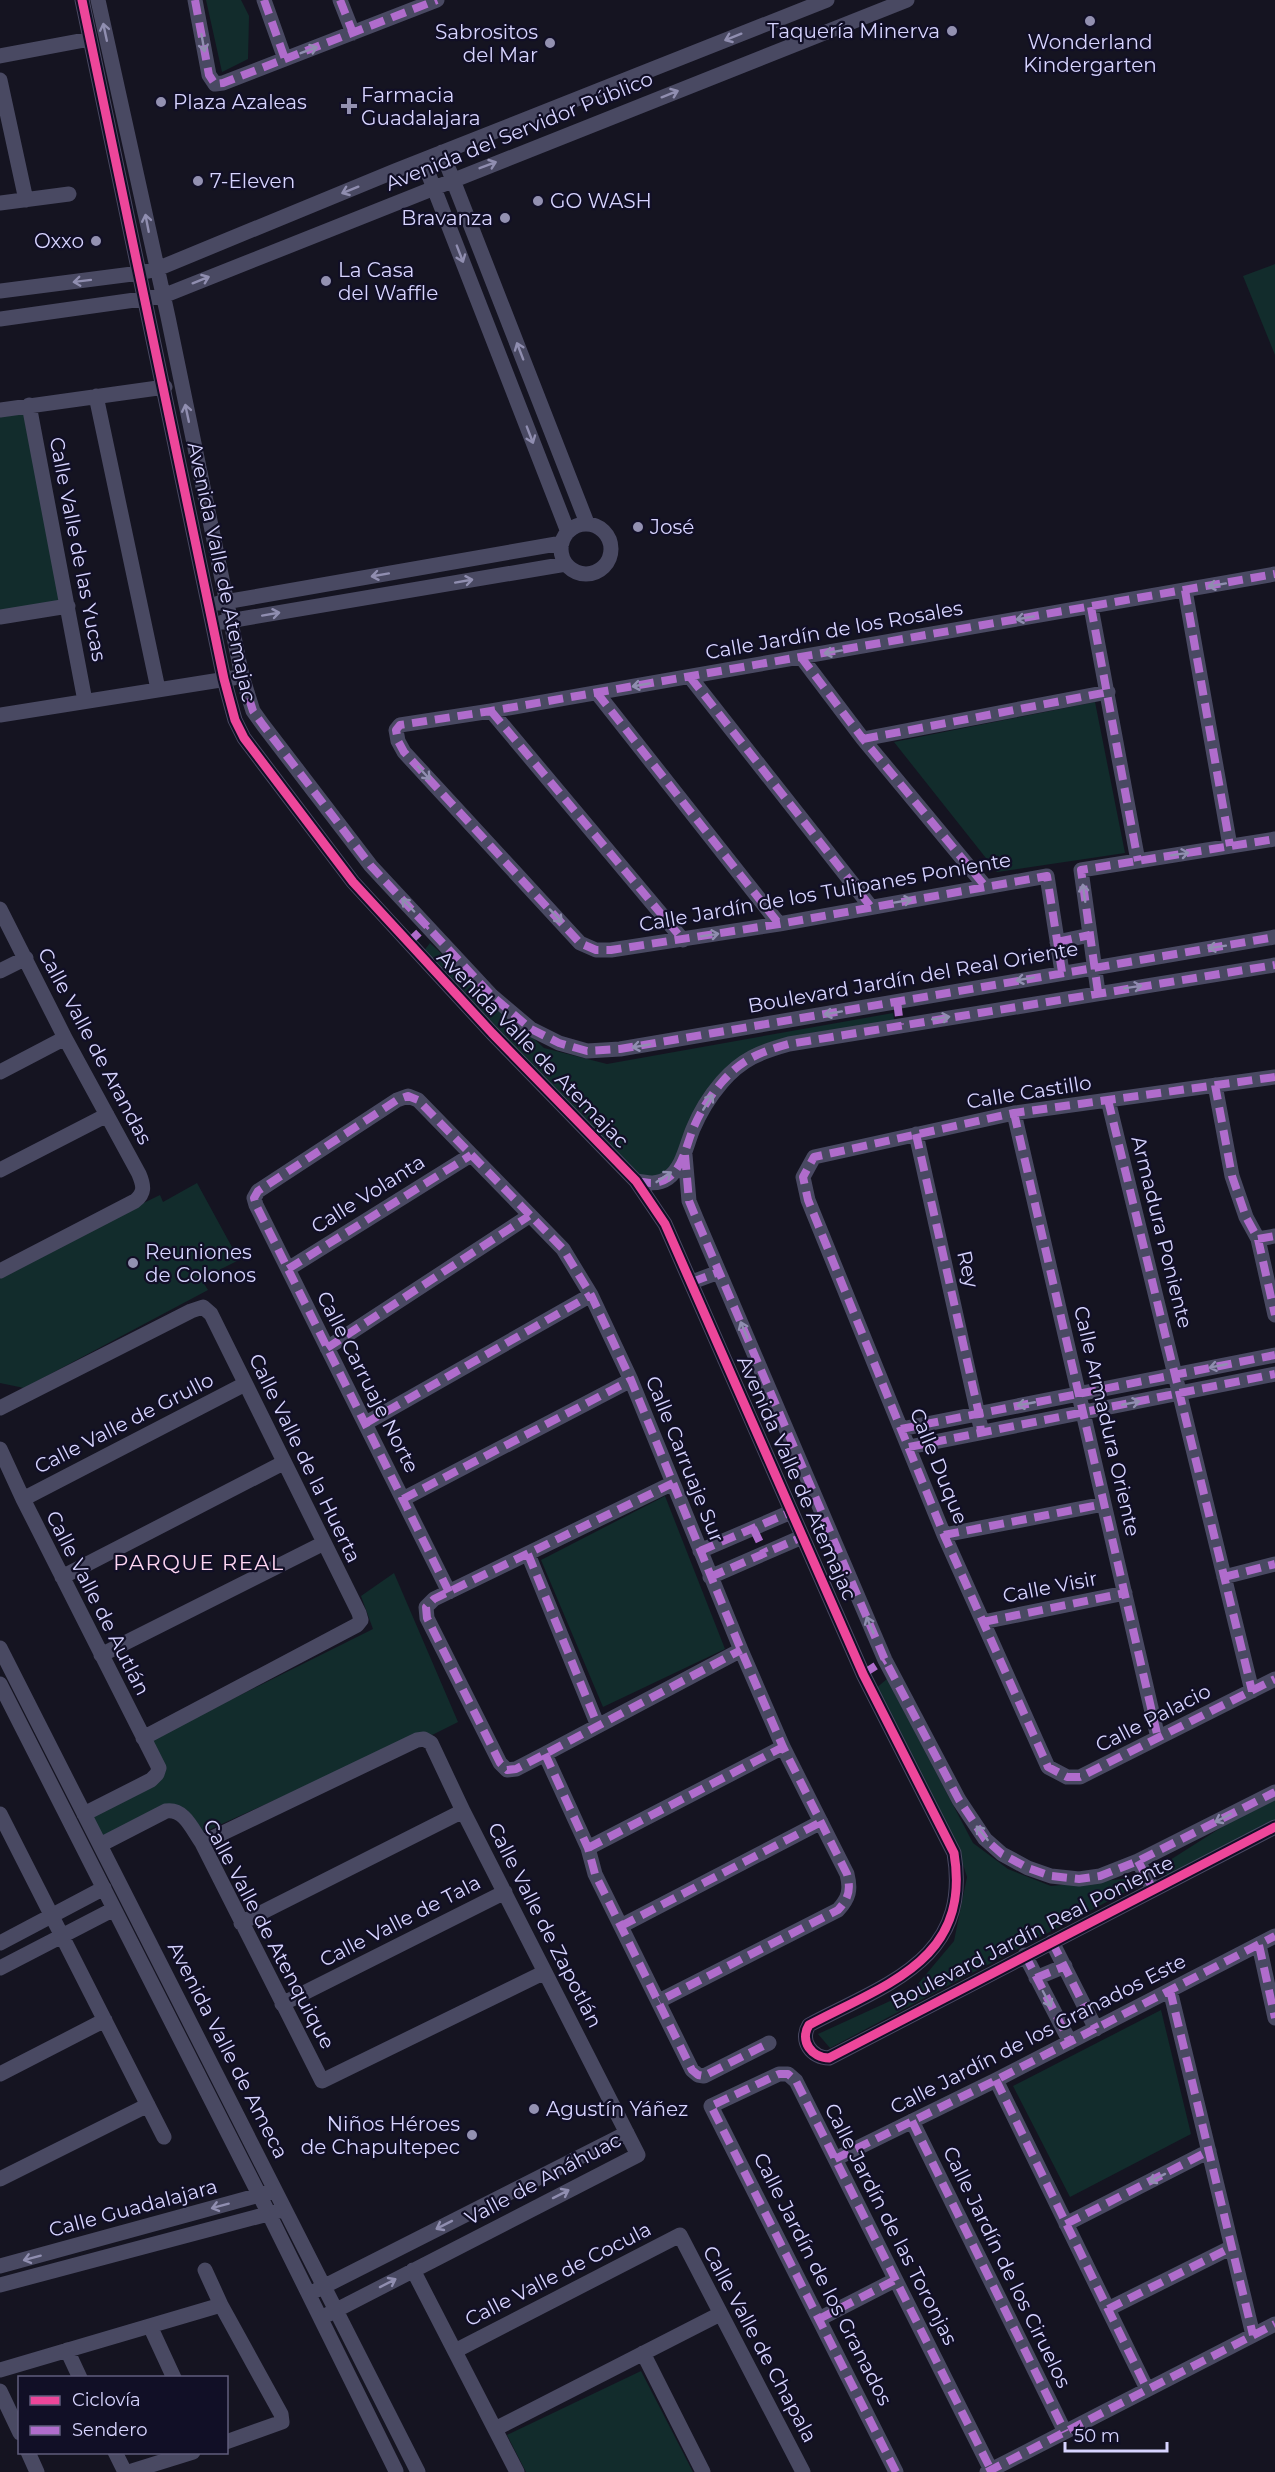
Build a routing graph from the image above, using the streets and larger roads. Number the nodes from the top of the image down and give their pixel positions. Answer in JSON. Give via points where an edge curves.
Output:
{"nodes":[{"id":1,"x":82,"y":0,"type":"edge"},
{"id":2,"x":98,"y":0,"type":"edge"},
{"id":3,"x":195,"y":0,"type":"edge"},
{"id":4,"x":264,"y":0,"type":"edge"},
{"id":5,"x":340,"y":0,"type":"edge"},
{"id":6,"x":827,"y":0,"type":"edge"},
{"id":7,"x":902,"y":1,"type":"edge"},
{"id":8,"x":428,"y":2,"type":"edge"},
{"id":9,"x":353,"y":33,"type":"junction"},
{"id":10,"x":90,"y":39,"type":"junction"},
{"id":11,"x":0,"y":56,"type":"edge"},
{"id":12,"x":285,"y":59,"type":"junction"},
{"id":13,"x":0,"y":80,"type":"edge"},
{"id":14,"x":442,"y":152,"type":"junction"},
{"id":15,"x":423,"y":160,"type":"junction"},
{"id":16,"x":453,"y":179,"type":"junction"},
{"id":17,"x":434,"y":187,"type":"junction"},
{"id":18,"x":69,"y":194,"type":"dead end"},
{"id":19,"x":26,"y":200,"type":"junction"},
{"id":20,"x":0,"y":203,"type":"edge"},
{"id":21,"x":157,"y":269,"type":"junction"},
{"id":22,"x":140,"y":273,"type":"junction"},
{"id":23,"x":0,"y":291,"type":"edge"},
{"id":24,"x":163,"y":296,"type":"junction"},
{"id":25,"x":146,"y":300,"type":"junction"},
{"id":26,"x":0,"y":319,"type":"edge"},
{"id":27,"x":165,"y":387,"type":"junction"},
{"id":28,"x":96,"y":396,"type":"junction"},
{"id":29,"x":29,"y":405,"type":"junction"},
{"id":30,"x":0,"y":410,"type":"edge"},
{"id":31,"x":586,"y":523,"type":"junction"},
{"id":32,"x":565,"y":538,"type":"junction"},
{"id":33,"x":566,"y":564,"type":"junction"},
{"id":34,"x":1274,"y":578,"type":"edge"},
{"id":35,"x":1185,"y":590,"type":"junction"},
{"id":36,"x":226,"y":601,"type":"junction"},
{"id":37,"x":210,"y":604,"type":"junction"},
{"id":38,"x":68,"y":606,"type":"junction"},
{"id":39,"x":1091,"y":607,"type":"junction"},
{"id":40,"x":0,"y":616,"type":"edge"},
{"id":41,"x":231,"y":621,"type":"junction"},
{"id":42,"x":214,"y":624,"type":"junction"},
{"id":43,"x":801,"y":657,"type":"junction"},
{"id":44,"x":242,"y":676,"type":"junction"},
{"id":45,"x":690,"y":677,"type":"junction"},
{"id":46,"x":224,"y":679,"type":"junction"},
{"id":47,"x":158,"y":689,"type":"junction"},
{"id":48,"x":1108,"y":692,"type":"junction"},
{"id":49,"x":597,"y":693,"type":"junction"},
{"id":50,"x":85,"y":701,"type":"junction"},
{"id":51,"x":491,"y":711,"type":"junction"},
{"id":52,"x":0,"y":715,"type":"edge"},
{"id":53,"x":400,"y":725,"type":"joint"},
{"id":54,"x":863,"y":739,"type":"junction"},
{"id":55,"x":285,"y":755,"type":"junction"},
{"id":56,"x":266,"y":769,"type":"junction"},
{"id":57,"x":1275,"y":839,"type":"edge"},
{"id":58,"x":1230,"y":846,"type":"junction"},
{"id":59,"x":1138,"y":861,"type":"junction"},
{"id":60,"x":985,"y":886,"type":"junction"},
{"id":61,"x":871,"y":907,"type":"junction"},
{"id":62,"x":0,"y":909,"type":"edge"},
{"id":63,"x":779,"y":924,"type":"junction"},
{"id":64,"x":427,"y":925,"type":"junction"},
{"id":65,"x":1090,"y":935,"type":"junction"},
{"id":66,"x":1275,"y":937,"type":"edge"},
{"id":67,"x":683,"y":940,"type":"junction"},
{"id":68,"x":1057,"y":942,"type":"junction"},
{"id":69,"x":408,"y":943,"type":"junction"},
{"id":70,"x":26,"y":958,"type":"junction"},
{"id":71,"x":1094,"y":967,"type":"junction"},
{"id":72,"x":1274,"y":968,"type":"edge"},
{"id":73,"x":0,"y":971,"type":"edge"},
{"id":74,"x":1062,"y":972,"type":"junction"},
{"id":75,"x":1098,"y":992,"type":"junction"},
{"id":76,"x":897,"y":1001,"type":"junction"},
{"id":77,"x":900,"y":1025,"type":"junction"},
{"id":78,"x":65,"y":1038,"type":"junction"},
{"id":79,"x":559,"y":1043,"type":"joint"},
{"id":80,"x":0,"y":1072,"type":"edge"},
{"id":81,"x":1275,"y":1077,"type":"edge"},
{"id":82,"x":1215,"y":1085,"type":"junction"},
{"id":83,"x":1108,"y":1100,"type":"junction"},
{"id":84,"x":1014,"y":1113,"type":"junction"},
{"id":85,"x":107,"y":1115,"type":"junction"},
{"id":86,"x":916,"y":1134,"type":"junction"},
{"id":87,"x":471,"y":1155,"type":"junction"},
{"id":88,"x":685,"y":1155,"type":"junction"},
{"id":89,"x":0,"y":1170,"type":"edge"},
{"id":90,"x":803,"y":1177,"type":"joint"},
{"id":91,"x":636,"y":1182,"type":"junction"},
{"id":92,"x":258,"y":1191,"type":"joint"},
{"id":93,"x":529,"y":1216,"type":"junction"},
{"id":94,"x":1275,"y":1236,"type":"edge"},
{"id":95,"x":1258,"y":1239,"type":"junction"},
{"id":96,"x":288,"y":1269,"type":"junction"},
{"id":97,"x":0,"y":1271,"type":"edge"},
{"id":98,"x":719,"y":1272,"type":"junction"},
{"id":99,"x":692,"y":1282,"type":"junction"},
{"id":100,"x":591,"y":1295,"type":"junction"},
{"id":101,"x":1275,"y":1315,"type":"edge"},
{"id":102,"x":327,"y":1348,"type":"junction"},
{"id":103,"x":1275,"y":1355,"type":"edge"},
{"id":104,"x":1275,"y":1374,"type":"edge"},
{"id":105,"x":1174,"y":1375,"type":"junction"},
{"id":106,"x":631,"y":1380,"type":"junction"},
{"id":107,"x":245,"y":1384,"type":"junction"},
{"id":108,"x":1179,"y":1393,"type":"junction"},
{"id":109,"x":1079,"y":1394,"type":"junction"},
{"id":110,"x":0,"y":1408,"type":"edge"},
{"id":111,"x":1083,"y":1412,"type":"junction"},
{"id":112,"x":979,"y":1414,"type":"junction"},
{"id":113,"x":366,"y":1423,"type":"junction"},
{"id":114,"x":902,"y":1429,"type":"junction"},
{"id":115,"x":981,"y":1432,"type":"junction"},
{"id":116,"x":909,"y":1447,"type":"junction"},
{"id":117,"x":0,"y":1449,"type":"edge"},
{"id":118,"x":284,"y":1463,"type":"junction"},
{"id":119,"x":673,"y":1483,"type":"junction"},
{"id":120,"x":23,"y":1499,"type":"junction"},
{"id":121,"x":403,"y":1499,"type":"junction"},
{"id":122,"x":1104,"y":1504,"type":"junction"},
{"id":123,"x":791,"y":1512,"type":"junction"},
{"id":124,"x":753,"y":1528,"type":"junction"},
{"id":125,"x":944,"y":1535,"type":"junction"},
{"id":126,"x":802,"y":1537,"type":"junction"},
{"id":127,"x":324,"y":1543,"type":"junction"},
{"id":128,"x":700,"y":1551,"type":"junction"},
{"id":129,"x":765,"y":1553,"type":"junction"},
{"id":130,"x":528,"y":1554,"type":"junction"},
{"id":131,"x":1275,"y":1564,"type":"edge"},
{"id":132,"x":62,"y":1577,"type":"junction"},
{"id":133,"x":710,"y":1577,"type":"junction"},
{"id":134,"x":1224,"y":1577,"type":"junction"},
{"id":135,"x":449,"y":1592,"type":"junction"},
{"id":136,"x":1125,"y":1593,"type":"junction"},
{"id":137,"x":982,"y":1622,"type":"junction"},
{"id":138,"x":0,"y":1648,"type":"edge"},
{"id":139,"x":741,"y":1650,"type":"junction"},
{"id":140,"x":102,"y":1655,"type":"junction"},
{"id":141,"x":885,"y":1660,"type":"junction"},
{"id":142,"x":863,"y":1674,"type":"junction"},
{"id":143,"x":1275,"y":1679,"type":"edge"},
{"id":144,"x":0,"y":1684,"type":"edge"},
{"id":145,"x":1251,"y":1691,"type":"junction"},
{"id":146,"x":598,"y":1726,"type":"junction"},
{"id":147,"x":143,"y":1738,"type":"junction"},
{"id":148,"x":1158,"y":1738,"type":"junction"},
{"id":149,"x":783,"y":1747,"type":"junction"},
{"id":150,"x":545,"y":1754,"type":"junction"},
{"id":151,"x":1048,"y":1767,"type":"joint"},
{"id":152,"x":1275,"y":1792,"type":"edge"},
{"id":153,"x":463,"y":1811,"type":"junction"},
{"id":154,"x":0,"y":1814,"type":"edge"},
{"id":155,"x":84,"y":1814,"type":"junction"},
{"id":156,"x":821,"y":1822,"type":"junction"},
{"id":157,"x":1275,"y":1827,"type":"edge"},
{"id":158,"x":6,"y":1839,"type":"edge"},
{"id":159,"x":202,"y":1843,"type":"junction"},
{"id":160,"x":100,"y":1845,"type":"junction"},
{"id":161,"x":588,"y":1848,"type":"junction"},
{"id":162,"x":1138,"y":1861,"type":"junction"},
{"id":163,"x":1028,"y":1868,"type":"joint"},
{"id":164,"x":104,"y":1888,"type":"junction"},
{"id":165,"x":1153,"y":1889,"type":"junction"},
{"id":166,"x":504,"y":1892,"type":"junction"},
{"id":167,"x":114,"y":1909,"type":"junction"},
{"id":168,"x":52,"y":1916,"type":"junction"},
{"id":169,"x":241,"y":1923,"type":"junction"},
{"id":170,"x":621,"y":1926,"type":"junction"},
{"id":171,"x":62,"y":1936,"type":"junction"},
{"id":172,"x":1275,"y":1936,"type":"edge"},
{"id":173,"x":1052,"y":1941,"type":"junction"},
{"id":174,"x":0,"y":1942,"type":"edge"},
{"id":175,"x":1259,"y":1945,"type":"junction"},
{"id":176,"x":1025,"y":1955,"type":"junction"},
{"id":177,"x":1065,"y":1966,"type":"junction"},
{"id":178,"x":0,"y":1968,"type":"edge"},
{"id":179,"x":545,"y":1972,"type":"junction"},
{"id":180,"x":1036,"y":1978,"type":"junction"},
{"id":181,"x":1170,"y":1990,"type":"junction"},
{"id":182,"x":659,"y":2001,"type":"junction"},
{"id":183,"x":282,"y":2004,"type":"junction"},
{"id":184,"x":1275,"y":2018,"type":"edge"},
{"id":185,"x":105,"y":2020,"type":"junction"},
{"id":186,"x":1096,"y":2029,"type":"junction"},
{"id":187,"x":1070,"y":2042,"type":"junction"},
{"id":188,"x":769,"y":2043,"type":"dead end"},
{"id":189,"x":808,"y":2046,"type":"joint"},
{"id":190,"x":0,"y":2074,"type":"edge"},
{"id":191,"x":996,"y":2080,"type":"junction"},
{"id":192,"x":148,"y":2105,"type":"junction"},
{"id":193,"x":711,"y":2106,"type":"joint"},
{"id":194,"x":912,"y":2121,"type":"junction"},
{"id":195,"x":627,"y":2133,"type":"junction"},
{"id":196,"x":164,"y":2137,"type":"dead end"},
{"id":197,"x":1209,"y":2151,"type":"junction"},
{"id":198,"x":835,"y":2159,"type":"junction"},
{"id":199,"x":0,"y":2179,"type":"edge"},
{"id":200,"x":276,"y":2191,"type":"junction"},
{"id":201,"x":260,"y":2195,"type":"junction"},
{"id":202,"x":285,"y":2210,"type":"junction"},
{"id":203,"x":269,"y":2214,"type":"junction"},
{"id":204,"x":1066,"y":2224,"type":"junction"},
{"id":205,"x":135,"y":2229,"type":"junction"},
{"id":206,"x":680,"y":2235,"type":"joint"},
{"id":207,"x":1232,"y":2247,"type":"junction"},
{"id":208,"x":141,"y":2248,"type":"junction"},
{"id":209,"x":0,"y":2266,"type":"edge"},
{"id":210,"x":205,"y":2270,"type":"dead end"},
{"id":211,"x":413,"y":2270,"type":"junction"},
{"id":212,"x":895,"y":2280,"type":"junction"},
{"id":213,"x":0,"y":2284,"type":"edge"},
{"id":214,"x":324,"y":2286,"type":"junction"},
{"id":215,"x":309,"y":2294,"type":"junction"},
{"id":216,"x":221,"y":2305,"type":"junction"},
{"id":217,"x":1108,"y":2309,"type":"junction"},
{"id":218,"x":336,"y":2310,"type":"junction"},
{"id":219,"x":720,"y":2314,"type":"junction"},
{"id":220,"x":321,"y":2318,"type":"junction"},
{"id":221,"x":819,"y":2319,"type":"junction"},
{"id":222,"x":1275,"y":2324,"type":"edge"},
{"id":223,"x":150,"y":2326,"type":"junction"},
{"id":224,"x":1253,"y":2335,"type":"junction"},
{"id":225,"x":67,"y":2350,"type":"junction"},
{"id":226,"x":455,"y":2350,"type":"junction"},
{"id":227,"x":643,"y":2353,"type":"junction"},
{"id":228,"x":0,"y":2370,"type":"edge"},
{"id":229,"x":79,"y":2376,"type":"edge"},
{"id":230,"x":173,"y":2376,"type":"edge"},
{"id":231,"x":1147,"y":2389,"type":"junction"},
{"id":232,"x":0,"y":2391,"type":"edge"},
{"id":233,"x":18,"y":2429,"type":"edge"},
{"id":234,"x":495,"y":2429,"type":"junction"},
{"id":235,"x":1065,"y":2432,"type":"junction"},
{"id":236,"x":228,"y":2441,"type":"edge"},
{"id":237,"x":29,"y":2454,"type":"edge"},
{"id":238,"x":118,"y":2454,"type":"edge"},
{"id":239,"x":188,"y":2454,"type":"edge"},
{"id":240,"x":416,"y":2469,"type":"edge"},
{"id":241,"x":134,"y":2471,"type":"edge"},
{"id":242,"x":989,"y":2471,"type":"edge"},
{"id":243,"x":37,"y":2472,"type":"edge"},
{"id":244,"x":395,"y":2472,"type":"edge"},
{"id":245,"x":517,"y":2472,"type":"edge"},
{"id":246,"x":703,"y":2472,"type":"edge"},
{"id":247,"x":803,"y":2472,"type":"edge"},
{"id":248,"x":896,"y":2472,"type":"edge"}],
"edges":[{"from":1,"to":10,"type":"street","name":"Avenida Valle de Atemajac"},
{"from":21,"to":2,"type":"street","name":"Avenida Valle de Atemajac","one_way":true},
{"from":3,"to":12,"type":"street","one_way":true,"via":[[208,75],[214,84]]},
{"from":4,"to":12,"type":"street"},
{"from":5,"to":9,"type":"street"},
{"from":6,"to":14,"type":"street","name":"Avenida del Servidor Público","one_way":true},
{"from":16,"to":7,"type":"street","name":"Avenida del Servidor Público","one_way":true},
{"from":8,"to":9,"type":"street"},
{"from":12,"to":9,"type":"street","one_way":true},
{"from":10,"to":11,"type":"street"},
{"from":10,"to":22,"type":"street","name":"Avenida Valle de Atemajac"},
{"from":13,"to":19,"type":"street"},
{"from":14,"to":15,"type":"street","name":"Avenida del Servidor Público"},
{"from":14,"to":16,"type":"street"},
{"from":15,"to":17,"type":"street"},
{"from":15,"to":21,"type":"street","name":"Avenida del Servidor Público","one_way":true},
{"from":16,"to":17,"type":"street","name":"Avenida del Servidor Público"},
{"from":31,"to":16,"type":"street","one_way":true},
{"from":24,"to":17,"type":"street","name":"Avenida del Servidor Público","one_way":true},
{"from":17,"to":32,"type":"street","one_way":true},
{"from":18,"to":19,"type":"street"},
{"from":19,"to":20,"type":"street"},
{"from":21,"to":22,"type":"street","name":"Avenida del Servidor Público"},
{"from":21,"to":24,"type":"street","name":"Avenida Valle de Atemajac"},
{"from":22,"to":23,"type":"street","name":"Avenida del Servidor Público","one_way":true},
{"from":22,"to":25,"type":"street","name":"Avenida Valle de Atemajac"},
{"from":24,"to":25,"type":"street","name":"Avenida del Servidor Público"},
{"from":36,"to":24,"type":"street","name":"Avenida Valle de Atemajac","one_way":true},
{"from":25,"to":26,"type":"street","name":"Avenida del Servidor Público"},
{"from":25,"to":27,"type":"street","name":"Avenida Valle de Atemajac"},
{"from":27,"to":28,"type":"street"},
{"from":27,"to":37,"type":"street","name":"Avenida Valle de Atemajac"},
{"from":28,"to":29,"type":"street"},
{"from":28,"to":47,"type":"street"},
{"from":29,"to":30,"type":"street"},
{"from":29,"to":38,"type":"street","name":"Calle Valle de las Yucas"},
{"from":31,"to":32,"type":"street","via":[[576,525]]},
{"from":31,"to":33,"type":"street","via":[[606,533],[611,555],[597,572],[586,574]]},
{"from":32,"to":33,"type":"street","via":[[561,550]]},
{"from":32,"to":36,"type":"street","one_way":true},
{"from":41,"to":33,"type":"street","one_way":true},
{"from":34,"to":35,"type":"street","name":"Calle Jardín de los Rosales","one_way":true},
{"from":35,"to":39,"type":"street","name":"Calle Jardín de los Rosales"},
{"from":35,"to":58,"type":"street"},
{"from":36,"to":37,"type":"street"},
{"from":36,"to":41,"type":"street","name":"Avenida Valle de Atemajac"},
{"from":37,"to":42,"type":"street","name":"Avenida Valle de Atemajac"},
{"from":38,"to":40,"type":"street"},
{"from":38,"to":50,"type":"street","name":"Calle Valle de las Yucas"},
{"from":39,"to":43,"type":"street","name":"Calle Jardín de los Rosales","one_way":true},
{"from":39,"to":48,"type":"street"},
{"from":41,"to":42,"type":"street"},
{"from":41,"to":44,"type":"street","name":"Avenida Valle de Atemajac"},
{"from":42,"to":46,"type":"street","name":"Avenida Valle de Atemajac"},
{"from":43,"to":45,"type":"street","name":"Calle Jardín de los Rosales"},
{"from":43,"to":54,"type":"street"},
{"from":44,"to":46,"type":"street"},
{"from":44,"to":55,"type":"street","name":"Avenida Valle de Atemajac","via":[[254,711]]},
{"from":45,"to":49,"type":"street","name":"Calle Jardín de los Rosales","one_way":true},
{"from":45,"to":61,"type":"street"},
{"from":46,"to":47,"type":"street"},
{"from":46,"to":56,"type":"street","name":"Avenida Valle de Atemajac","via":[[235,720]]},
{"from":47,"to":50,"type":"street"},
{"from":48,"to":54,"type":"street"},
{"from":48,"to":59,"type":"street"},
{"from":49,"to":51,"type":"street","name":"Calle Jardín de los Rosales"},
{"from":49,"to":63,"type":"street"},
{"from":50,"to":52,"type":"street"},
{"from":51,"to":53,"type":"street","name":"Calle Jardín de los Rosales"},
{"from":51,"to":67,"type":"street"},
{"from":53,"to":67,"type":"street","name":"Calle Jardín de los Tulipanes Poniente","one_way":true,"via":[[396,730],[404,752],[580,943],[596,950],[611,950]]},
{"from":54,"to":60,"type":"street"},
{"from":55,"to":56,"type":"street"},
{"from":64,"to":55,"type":"street","name":"Avenida Valle de Atemajac","one_way":true,"via":[[371,866]]},
{"from":56,"to":69,"type":"street","name":"Avenida Valle de Atemajac","via":[[353,882]]},
{"from":57,"to":58,"type":"street"},
{"from":59,"to":58,"type":"street","one_way":true},
{"from":65,"to":59,"type":"street","one_way":true,"via":[[1081,870]]},
{"from":61,"to":60,"type":"street","name":"Calle Jardín de los Tulipanes Poniente","one_way":true},
{"from":60,"to":68,"type":"street","name":"Calle Jardín de los Tulipanes Poniente","via":[[1047,876]]},
{"from":61,"to":63,"type":"street","name":"Calle Jardín de los Tulipanes Poniente"},
{"from":62,"to":70,"type":"street","name":"Calle Valle de Arandas"},
{"from":67,"to":63,"type":"street","name":"Calle Jardín de los Tulipanes Poniente","one_way":true},
{"from":64,"to":69,"type":"street"},
{"from":64,"to":79,"type":"street","name":"Avenida Valle de Atemajac","via":[[492,996],[531,1029]]},
{"from":65,"to":68,"type":"street"},
{"from":65,"to":71,"type":"street"},
{"from":66,"to":71,"type":"street","name":"Boulevard Jardín del Real Oriente","one_way":true},
{"from":68,"to":74,"type":"street"},
{"from":69,"to":91,"type":"street","name":"Avenida Valle de Atemajac"},
{"from":70,"to":73,"type":"street"},
{"from":70,"to":78,"type":"street","name":"Calle Valle de Arandas"},
{"from":71,"to":74,"type":"street","name":"Boulevard Jardín del Real Oriente"},
{"from":71,"to":75,"type":"street"},
{"from":75,"to":72,"type":"street","one_way":true},
{"from":74,"to":76,"type":"street","name":"Boulevard Jardín del Real Oriente","one_way":true},
{"from":77,"to":75,"type":"street","one_way":true},
{"from":76,"to":77,"type":"street"},
{"from":76,"to":79,"type":"street","name":"Boulevard Jardín del Real Oriente","one_way":true,"via":[[620,1049],[587,1051]]},
{"from":88,"to":77,"type":"street","one_way":true,"via":[[706,1103],[734,1069],[755,1054],[789,1044]]},
{"from":78,"to":80,"type":"street"},
{"from":78,"to":85,"type":"street","name":"Calle Valle de Arandas"},
{"from":81,"to":82,"type":"street","name":"Calle Castillo"},
{"from":82,"to":83,"type":"street","name":"Calle Castillo"},
{"from":82,"to":95,"type":"street","via":[[1232,1176],[1245,1217]]},
{"from":83,"to":84,"type":"street","name":"Calle Castillo"},
{"from":83,"to":105,"type":"street","name":"Armadura Poniente"},
{"from":84,"to":86,"type":"street","name":"Calle Castillo"},
{"from":84,"to":109,"type":"street","name":"Calle Armadura Oriente"},
{"from":85,"to":89,"type":"street"},
{"from":85,"to":97,"type":"street","name":"Calle Valle de Arandas","via":[[140,1174],[142,1196]]},
{"from":86,"to":90,"type":"street","name":"Calle Castillo","via":[[814,1157]]},
{"from":86,"to":112,"type":"street","name":"Rey"},
{"from":87,"to":92,"type":"street","name":"Calle Carruaje Sur","via":[[418,1100],[408,1096],[396,1100]]},
{"from":87,"to":93,"type":"street","name":"Calle Carruaje Sur"},
{"from":87,"to":96,"type":"street","name":"Calle Volanta"},
{"from":91,"to":88,"type":"street","one_way":true,"via":[[654,1184],[668,1178]]},
{"from":88,"to":98,"type":"street","name":"Avenida Valle de Atemajac","via":[[689,1201]]},
{"from":90,"to":114,"type":"street","name":"Calle Duque","via":[[808,1200]]},
{"from":91,"to":99,"type":"street","name":"Avenida Valle de Atemajac","via":[[665,1224]]},
{"from":92,"to":96,"type":"street","name":"Calle Carruaje Norte","via":[[256,1205]]},
{"from":93,"to":100,"type":"street","name":"Calle Carruaje Sur","via":[[562,1249]]},
{"from":93,"to":102,"type":"street"},
{"from":94,"to":95,"type":"street"},
{"from":95,"to":101,"type":"street"},
{"from":96,"to":102,"type":"street","name":"Calle Carruaje Norte"},
{"from":98,"to":99,"type":"street"},
{"from":141,"to":98,"type":"street","name":"Avenida Valle de Atemajac","one_way":true},
{"from":99,"to":123,"type":"street","name":"Avenida Valle de Atemajac"},
{"from":100,"to":106,"type":"street","name":"Calle Carruaje Sur"},
{"from":100,"to":113,"type":"street"},
{"from":102,"to":113,"type":"street","name":"Calle Carruaje Norte"},
{"from":103,"to":105,"type":"street","one_way":true},
{"from":104,"to":108,"type":"street"},
{"from":105,"to":108,"type":"street","name":"Armadura Poniente"},
{"from":105,"to":109,"type":"street"},
{"from":106,"to":119,"type":"street","name":"Calle Carruaje Sur"},
{"from":106,"to":121,"type":"street"},
{"from":107,"to":110,"type":"street","name":"Calle Valle de la Huerta","via":[[211,1314],[203,1307]]},
{"from":107,"to":118,"type":"street","name":"Calle Valle de la Huerta"},
{"from":107,"to":120,"type":"street","name":"Calle Valle de Grullo"},
{"from":111,"to":108,"type":"street","one_way":true},
{"from":108,"to":134,"type":"street","name":"Armadura Poniente"},
{"from":109,"to":111,"type":"street","name":"Calle Armadura Oriente"},
{"from":109,"to":112,"type":"street","one_way":true},
{"from":111,"to":115,"type":"street"},
{"from":111,"to":122,"type":"street","name":"Calle Armadura Oriente"},
{"from":112,"to":114,"type":"street"},
{"from":112,"to":115,"type":"street","name":"Rey"},
{"from":113,"to":121,"type":"street","name":"Calle Carruaje Norte"},
{"from":114,"to":116,"type":"street","name":"Calle Duque"},
{"from":115,"to":116,"type":"street"},
{"from":116,"to":125,"type":"street","name":"Calle Duque"},
{"from":117,"to":120,"type":"street","name":"Calle Valle de Autlán"},
{"from":118,"to":127,"type":"street","name":"Calle Valle de la Huerta"},
{"from":118,"to":132,"type":"street"},
{"from":119,"to":128,"type":"street","name":"Calle Carruaje Sur"},
{"from":119,"to":130,"type":"street"},
{"from":120,"to":132,"type":"street","name":"Calle Valle de Autlán"},
{"from":121,"to":135,"type":"street","name":"Calle Carruaje Norte"},
{"from":122,"to":125,"type":"street"},
{"from":122,"to":136,"type":"street","name":"Calle Armadura Oriente"},
{"from":123,"to":124,"type":"street"},
{"from":123,"to":126,"type":"street","name":"Avenida Valle de Atemajac"},
{"from":124,"to":128,"type":"street"},
{"from":124,"to":129,"type":"street"},
{"from":125,"to":137,"type":"street","name":"Calle Duque"},
{"from":126,"to":129,"type":"street"},
{"from":126,"to":142,"type":"street","name":"Avenida Valle de Atemajac"},
{"from":127,"to":140,"type":"street"},
{"from":127,"to":147,"type":"street","name":"Calle Valle de la Huerta","via":[[361,1620],[357,1625]]},
{"from":128,"to":133,"type":"street","name":"Calle Carruaje Sur"},
{"from":129,"to":133,"type":"street"},
{"from":130,"to":135,"type":"street"},
{"from":130,"to":146,"type":"street"},
{"from":131,"to":134,"type":"street"},
{"from":132,"to":140,"type":"street","name":"Calle Valle de Autlán"},
{"from":133,"to":139,"type":"street","name":"Calle Carruaje Sur"},
{"from":134,"to":145,"type":"street","name":"Armadura Poniente"},
{"from":135,"to":150,"type":"street","via":[[426,1607],[427,1618],[500,1763],[507,1770],[516,1769]]},
{"from":136,"to":137,"type":"street","name":"Calle Visir"},
{"from":136,"to":148,"type":"street","name":"Calle Armadura Oriente"},
{"from":137,"to":151,"type":"street","name":"Calle Duque"},
{"from":138,"to":155,"type":"street","name":"Avenida Valle de Ameca"},
{"from":139,"to":146,"type":"street"},
{"from":139,"to":149,"type":"street","name":"Calle Carruaje Sur"},
{"from":140,"to":147,"type":"street","name":"Calle Valle de Autlán"},
{"from":141,"to":142,"type":"street"},
{"from":163,"to":141,"type":"street","name":"Avenida Valle de Atemajac","one_way":true,"via":[[1002,1854],[972,1821]]},
{"from":142,"to":189,"type":"street","name":"Avenida Valle de Atemajac","via":[[954,1853],[958,1876],[942,1939],[928,1956],[910,1972],[809,2025]]},
{"from":143,"to":145,"type":"street","name":"Calle Palacio"},
{"from":144,"to":164,"type":"street"},
{"from":145,"to":148,"type":"street","name":"Calle Palacio"},
{"from":146,"to":150,"type":"street"},
{"from":147,"to":155,"type":"street","name":"Calle Valle de Autlán","via":[[159,1768],[157,1774]]},
{"from":148,"to":151,"type":"street","name":"Calle Palacio","via":[[1080,1777],[1067,1777]]},
{"from":149,"to":156,"type":"street","name":"Calle Carruaje Sur"},
{"from":149,"to":161,"type":"street"},
{"from":150,"to":161,"type":"street"},
{"from":152,"to":162,"type":"street","name":"Boulevard Jardín Real Poniente","one_way":true},
{"from":153,"to":159,"type":"street","name":"Calle Valle de Zapotlán","via":[[431,1743],[424,1739]]},
{"from":153,"to":166,"type":"street","name":"Calle Valle de Zapotlán"},
{"from":153,"to":169,"type":"street"},
{"from":154,"to":158,"type":"street"},
{"from":155,"to":160,"type":"street","name":"Avenida Valle de Ameca"},
{"from":156,"to":170,"type":"street"},
{"from":156,"to":182,"type":"street","name":"Calle Carruaje Sur","via":[[847,1874],[848,1900],[838,1910]]},
{"from":157,"to":165,"type":"street","name":"Boulevard Jardín Real Poniente"},
{"from":158,"to":168,"type":"street"},
{"from":159,"to":160,"type":"street","name":"Calle Valle de Atenquique","via":[[174,1809]]},
{"from":159,"to":169,"type":"street","name":"Calle Valle de Atenquique"},
{"from":160,"to":200,"type":"street","name":"Avenida Valle de Ameca"},
{"from":161,"to":170,"type":"street","via":[[595,1874]]},
{"from":162,"to":163,"type":"street","name":"Boulevard Jardín Real Poniente","via":[[1100,1876],[1079,1879]]},
{"from":162,"to":165,"type":"street"},
{"from":164,"to":167,"type":"street"},
{"from":164,"to":168,"type":"street"},
{"from":165,"to":173,"type":"street","name":"Boulevard Jardín Real Poniente"},
{"from":166,"to":179,"type":"street","name":"Calle Valle de Zapotlán"},
{"from":166,"to":183,"type":"street","name":"Calle Valle de Tala"},
{"from":167,"to":171,"type":"street"},
{"from":167,"to":201,"type":"street"},
{"from":168,"to":171,"type":"street"},
{"from":168,"to":174,"type":"street"},
{"from":169,"to":183,"type":"street","name":"Calle Valle de Atenquique"},
{"from":170,"to":182,"type":"street"},
{"from":171,"to":178,"type":"street"},
{"from":171,"to":185,"type":"street"},
{"from":172,"to":175,"type":"street","name":"Calle Jardín de los Granados Este"},
{"from":173,"to":176,"type":"street","name":"Boulevard Jardín Real Poniente"},
{"from":173,"to":177,"type":"street"},
{"from":175,"to":181,"type":"street","name":"Calle Jardín de los Granados Este"},
{"from":175,"to":184,"type":"street"},
{"from":176,"to":180,"type":"street"},
{"from":176,"to":189,"type":"street","name":"Boulevard Jardín Real Poniente","via":[[829,2058],[813,2054]]},
{"from":177,"to":180,"type":"street"},
{"from":177,"to":186,"type":"street"},
{"from":179,"to":183,"type":"street","name":"Calle Valle de Atenquique","via":[[322,2081]]},
{"from":179,"to":195,"type":"street","name":"Calle Valle de Zapotlán"},
{"from":180,"to":187,"type":"street","one_way":true},
{"from":181,"to":186,"type":"street","name":"Calle Jardín de los Granados Este"},
{"from":181,"to":197,"type":"street"},
{"from":182,"to":188,"type":"street","via":[[698,2075],[704,2076]]},
{"from":185,"to":190,"type":"street"},
{"from":185,"to":192,"type":"street"},
{"from":186,"to":187,"type":"street","name":"Calle Jardín de los Granados Este"},
{"from":187,"to":191,"type":"street","name":"Calle Jardín de los Granados Este"},
{"from":191,"to":194,"type":"street","name":"Calle Jardín de los Granados Este"},
{"from":191,"to":204,"type":"street"},
{"from":192,"to":196,"type":"street"},
{"from":192,"to":199,"type":"street"},
{"from":193,"to":198,"type":"street","name":"Calle Jardín de las Toronjas","via":[[770,2077],[788,2074],[796,2081]]},
{"from":193,"to":221,"type":"street","name":"Calle Jardín de los Granados"},
{"from":194,"to":198,"type":"street","name":"Calle Jardín de los Granados Este"},
{"from":194,"to":235,"type":"street","name":"Calle Jardín de los Ciruelos"},
{"from":211,"to":195,"type":"street","name":"Valle de Anáhuac","one_way":true,"via":[[638,2154]]},
{"from":195,"to":214,"type":"street","name":"Valle de Anáhuac","one_way":true},
{"from":197,"to":204,"type":"street","one_way":true},
{"from":197,"to":207,"type":"street"},
{"from":198,"to":212,"type":"street","name":"Calle Jardín de las Toronjas"},
{"from":200,"to":201,"type":"street","name":"Calle Guadalajara"},
{"from":200,"to":202,"type":"street","name":"Avenida Valle de Ameca"},
{"from":201,"to":203,"type":"street"},
{"from":201,"to":205,"type":"street","name":"Calle Guadalajara","one_way":true},
{"from":202,"to":203,"type":"street","name":"Calle Guadalajara"},
{"from":202,"to":214,"type":"street","name":"Avenida Valle de Ameca"},
{"from":203,"to":208,"type":"street","name":"Calle Guadalajara"},
{"from":203,"to":215,"type":"street"},
{"from":204,"to":217,"type":"street"},
{"from":205,"to":208,"type":"street","via":[[128,2239],[131,2245]]},
{"from":205,"to":209,"type":"street","name":"Calle Guadalajara","one_way":true},
{"from":206,"to":219,"type":"street","name":"Calle Valle de Chapala"},
{"from":206,"to":226,"type":"street","name":"Calle Valle de Cocula"},
{"from":207,"to":217,"type":"street"},
{"from":207,"to":224,"type":"street"},
{"from":208,"to":213,"type":"street","name":"Calle Guadalajara"},
{"from":210,"to":216,"type":"street"},
{"from":218,"to":211,"type":"street","name":"Valle de Anáhuac","one_way":true},
{"from":211,"to":226,"type":"street"},
{"from":212,"to":221,"type":"street"},
{"from":212,"to":242,"type":"street","name":"Calle Jardín de las Toronjas"},
{"from":214,"to":215,"type":"street","name":"Valle de Anáhuac"},
{"from":214,"to":218,"type":"street","name":"Avenida Valle de Ameca"},
{"from":215,"to":220,"type":"street"},
{"from":216,"to":223,"type":"street"},
{"from":216,"to":236,"type":"street","via":[[282,2422]]},
{"from":217,"to":231,"type":"street"},
{"from":218,"to":220,"type":"street","name":"Valle de Anáhuac"},
{"from":218,"to":240,"type":"street","name":"Avenida Valle de Ameca"},
{"from":219,"to":227,"type":"street"},
{"from":219,"to":247,"type":"street","name":"Calle Valle de Chapala"},
{"from":220,"to":244,"type":"street"},
{"from":221,"to":248,"type":"street","name":"Calle Jardín de los Granados"},
{"from":222,"to":224,"type":"street"},
{"from":223,"to":225,"type":"street"},
{"from":223,"to":230,"type":"street"},
{"from":224,"to":231,"type":"street"},
{"from":225,"to":228,"type":"street"},
{"from":225,"to":229,"type":"street"},
{"from":226,"to":234,"type":"street"},
{"from":227,"to":234,"type":"street"},
{"from":227,"to":246,"type":"street"},
{"from":231,"to":235,"type":"street"},
{"from":232,"to":233,"type":"street"},
{"from":234,"to":245,"type":"street"},
{"from":235,"to":242,"type":"street"},
{"from":237,"to":243,"type":"street"},
{"from":238,"to":241,"type":"street"},
{"from":239,"to":241,"type":"street"},
{"from":240,"to":244,"type":"street"}]}
